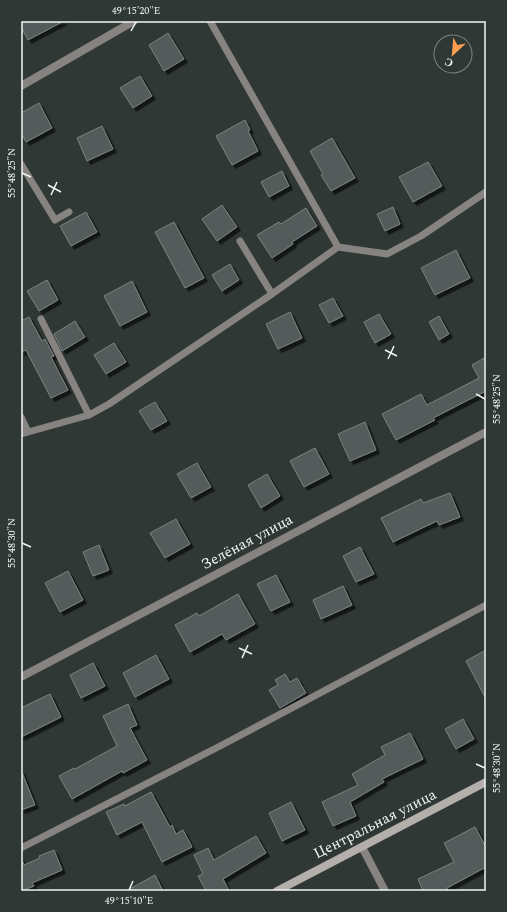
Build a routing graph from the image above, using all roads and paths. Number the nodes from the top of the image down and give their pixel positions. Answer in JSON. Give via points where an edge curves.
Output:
{"nodes":[{"id":1,"x":134,"y":21,"type":"edge"},
{"id":2,"x":210,"y":21,"type":"edge"},
{"id":3,"x":21,"y":86,"type":"edge"},
{"id":4,"x":21,"y":164,"type":"edge"},
{"id":5,"x":486,"y":192,"type":"edge"},
{"id":6,"x":68,"y":212,"type":"dead end"},
{"id":7,"x":240,"y":241,"type":"dead end"},
{"id":8,"x":338,"y":247,"type":"junction"},
{"id":9,"x":272,"y":294,"type":"junction"},
{"id":10,"x":40,"y":319,"type":"dead end"},
{"id":11,"x":88,"y":415,"type":"junction"},
{"id":12,"x":21,"y":417,"type":"edge"},
{"id":13,"x":486,"y":432,"type":"edge"},
{"id":14,"x":24,"y":433,"type":"edge"},
{"id":15,"x":486,"y":605,"type":"edge"},
{"id":16,"x":21,"y":677,"type":"edge"},
{"id":17,"x":486,"y":782,"type":"edge"},
{"id":18,"x":362,"y":847,"type":"junction"},
{"id":19,"x":21,"y":848,"type":"edge"},
{"id":20,"x":277,"y":891,"type":"edge"},
{"id":21,"x":385,"y":891,"type":"edge"}],
"edges":[{"from":1,"to":3,"type":"street"},
{"from":2,"to":8,"type":"lane"},
{"from":4,"to":6,"type":"lane","via":[[55,220]]},
{"from":5,"to":8,"type":"lane","via":[[421,236],[388,254]]},
{"from":7,"to":9,"type":"lane"},
{"from":8,"to":9,"type":"lane"},
{"from":9,"to":11,"type":"lane","via":[[109,404]]},
{"from":10,"to":11,"type":"lane"},
{"from":11,"to":14,"type":"lane"},
{"from":12,"to":14,"type":"lane"},
{"from":13,"to":16,"type":"street","name":"Зелёная улица"},
{"from":15,"to":19,"type":"lane"},
{"from":17,"to":18,"type":"street","name":"Центральная улица"},
{"from":18,"to":20,"type":"street","name":"Центральная улица"},
{"from":18,"to":21,"type":"street"}]}
